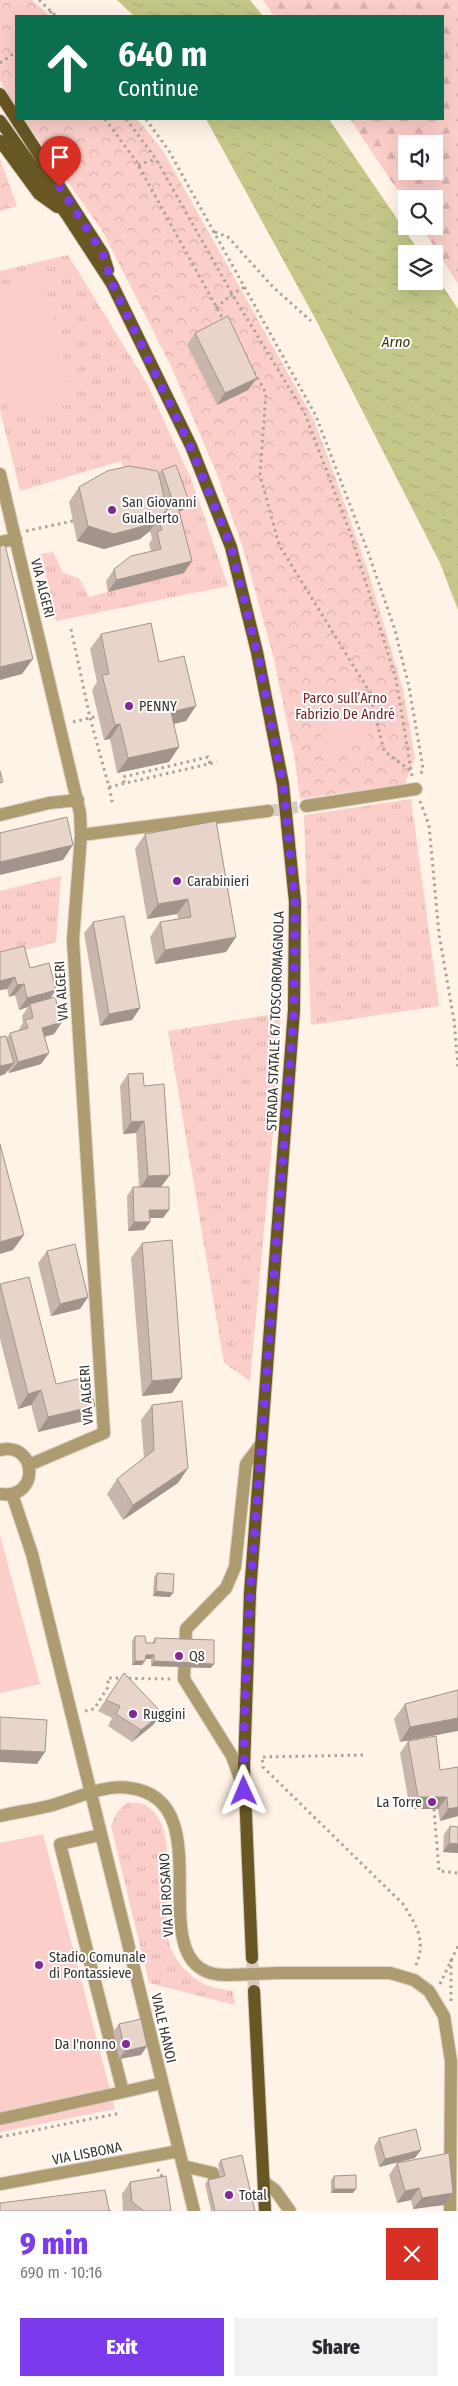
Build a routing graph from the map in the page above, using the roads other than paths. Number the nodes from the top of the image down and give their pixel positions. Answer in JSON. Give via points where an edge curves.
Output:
{"nodes":[{"id":1,"x":0,"y":94,"type":"edge"},
{"id":2,"x":15,"y":117,"type":"edge"},
{"id":3,"x":17,"y":120,"type":"edge"},
{"id":4,"x":0,"y":121,"type":"edge"},
{"id":5,"x":0,"y":141,"type":"edge"},
{"id":6,"x":67,"y":215,"type":"junction"},
{"id":7,"x":112,"y":284,"type":"junction"},
{"id":8,"x":0,"y":474,"type":"edge"},
{"id":9,"x":21,"y":535,"type":"junction"},
{"id":10,"x":0,"y":542,"type":"edge"},
{"id":11,"x":416,"y":789,"type":"road end"},
{"id":12,"x":79,"y":806,"type":"junction"},
{"id":13,"x":306,"y":806,"type":"tunnel mouth"},
{"id":14,"x":268,"y":811,"type":"tunnel mouth"},
{"id":15,"x":0,"y":815,"type":"edge"},
{"id":16,"x":81,"y":835,"type":"junction"},
{"id":17,"x":261,"y":1444,"type":"junction"},
{"id":18,"x":0,"y":1450,"type":"edge"},
{"id":19,"x":29,"y":1464,"type":"junction"},
{"id":20,"x":6,"y":1494,"type":"edge"},
{"id":21,"x":244,"y":1791,"type":"junction"},
{"id":22,"x":91,"y":1793,"type":"junction"},
{"id":23,"x":0,"y":1816,"type":"edge"},
{"id":24,"x":100,"y":1835,"type":"junction"},
{"id":25,"x":252,"y":1958,"type":"tunnel mouth"},
{"id":26,"x":254,"y":1991,"type":"tunnel mouth"},
{"id":27,"x":162,"y":2083,"type":"junction"},
{"id":28,"x":123,"y":2092,"type":"junction"},
{"id":29,"x":0,"y":2119,"type":"edge"},
{"id":30,"x":179,"y":2151,"type":"junction"},
{"id":31,"x":183,"y":2166,"type":"junction"},
{"id":32,"x":264,"y":2182,"type":"junction"},
{"id":33,"x":0,"y":2184,"type":"edge"},
{"id":34,"x":194,"y":2211,"type":"edge"},
{"id":35,"x":222,"y":2211,"type":"edge"},
{"id":36,"x":265,"y":2211,"type":"edge"},
{"id":37,"x":290,"y":2211,"type":"edge"},
{"id":38,"x":450,"y":2211,"type":"edge"}],
"edges":[{"from":1,"to":2,"type":"main road"},
{"from":3,"to":7,"type":"main road","via":[[103,254]]},
{"from":4,"to":6,"type":"main road","name":"STRADA STATALE 67 TOSCOROMAGNOLA"},
{"from":5,"to":6,"type":"main road","via":[[39,194]]},
{"from":6,"to":7,"type":"main road","name":"STRADA STATALE 67 TOSCOROMAGNOLA"},
{"from":7,"to":17,"type":"main road","name":"STRADA STATALE 67 TOSCOROMAGNOLA","via":[[190,446],[231,547],[257,652],[283,784],[295,902],[294,1010]]},
{"from":8,"to":9,"type":"street","name":"VIA ALGERI"},
{"from":9,"to":10,"type":"street"},
{"from":9,"to":12,"type":"street","name":"VIA ALGERI"},
{"from":11,"to":13,"type":"street"},
{"from":12,"to":15,"type":"street","via":[[49,803]]},
{"from":12,"to":16,"type":"street","name":"VIA ALGERI"},
{"from":14,"to":16,"type":"street"},
{"from":16,"to":19,"type":"street","name":"VIA ALGERI","via":[[72,940],[104,1433]]},
{"from":17,"to":21,"type":"main road","name":"STRADA STATALE 67 TOSCOROMAGNOLA","via":[[250,1593]]},
{"from":17,"to":21,"type":"street","via":[[246,1464],[235,1567],[226,1588],[186,1629],[184,1679],[232,1756]]},
{"from":18,"to":19,"type":"street","via":[[16,1450]]},
{"from":19,"to":20,"type":"street","via":[[26,1486]]},
{"from":20,"to":22,"type":"street","via":[[32,1554]]},
{"from":21,"to":25,"type":"main road","name":"STRADA STATALE 67 TOSCOROMAGNOLA"},
{"from":22,"to":23,"type":"street","name":"VIA DI ROSANO"},
{"from":22,"to":24,"type":"street","name":"VIALE HANOI"},
{"from":22,"to":38,"type":"street","name":"VIA DI ROSANO","bridge":true,"via":[[109,1788],[132,1788],[154,1796],[168,1810],[178,1840],[181,1931],[186,1951],[203,1971],[228,1975],[390,1973],[414,1980],[430,1991],[444,2016],[451,2061]]},
{"from":24,"to":27,"type":"street","name":"VIALE HANOI"},
{"from":24,"to":28,"type":"street","via":[[60,1844]]},
{"from":26,"to":32,"type":"main road"},
{"from":27,"to":28,"type":"street"},
{"from":27,"to":30,"type":"street","name":"VIALE HANOI"},
{"from":28,"to":29,"type":"street"},
{"from":30,"to":31,"type":"street","name":"VIALE HANOI"},
{"from":30,"to":33,"type":"street","name":"VIA LISBONA"},
{"from":31,"to":34,"type":"street","name":"VIALE HANOI"},
{"from":31,"to":35,"type":"street","via":[[213,2173]]},
{"from":32,"to":36,"type":"main road"},
{"from":32,"to":37,"type":"street","via":[[275,2190]]}]}
